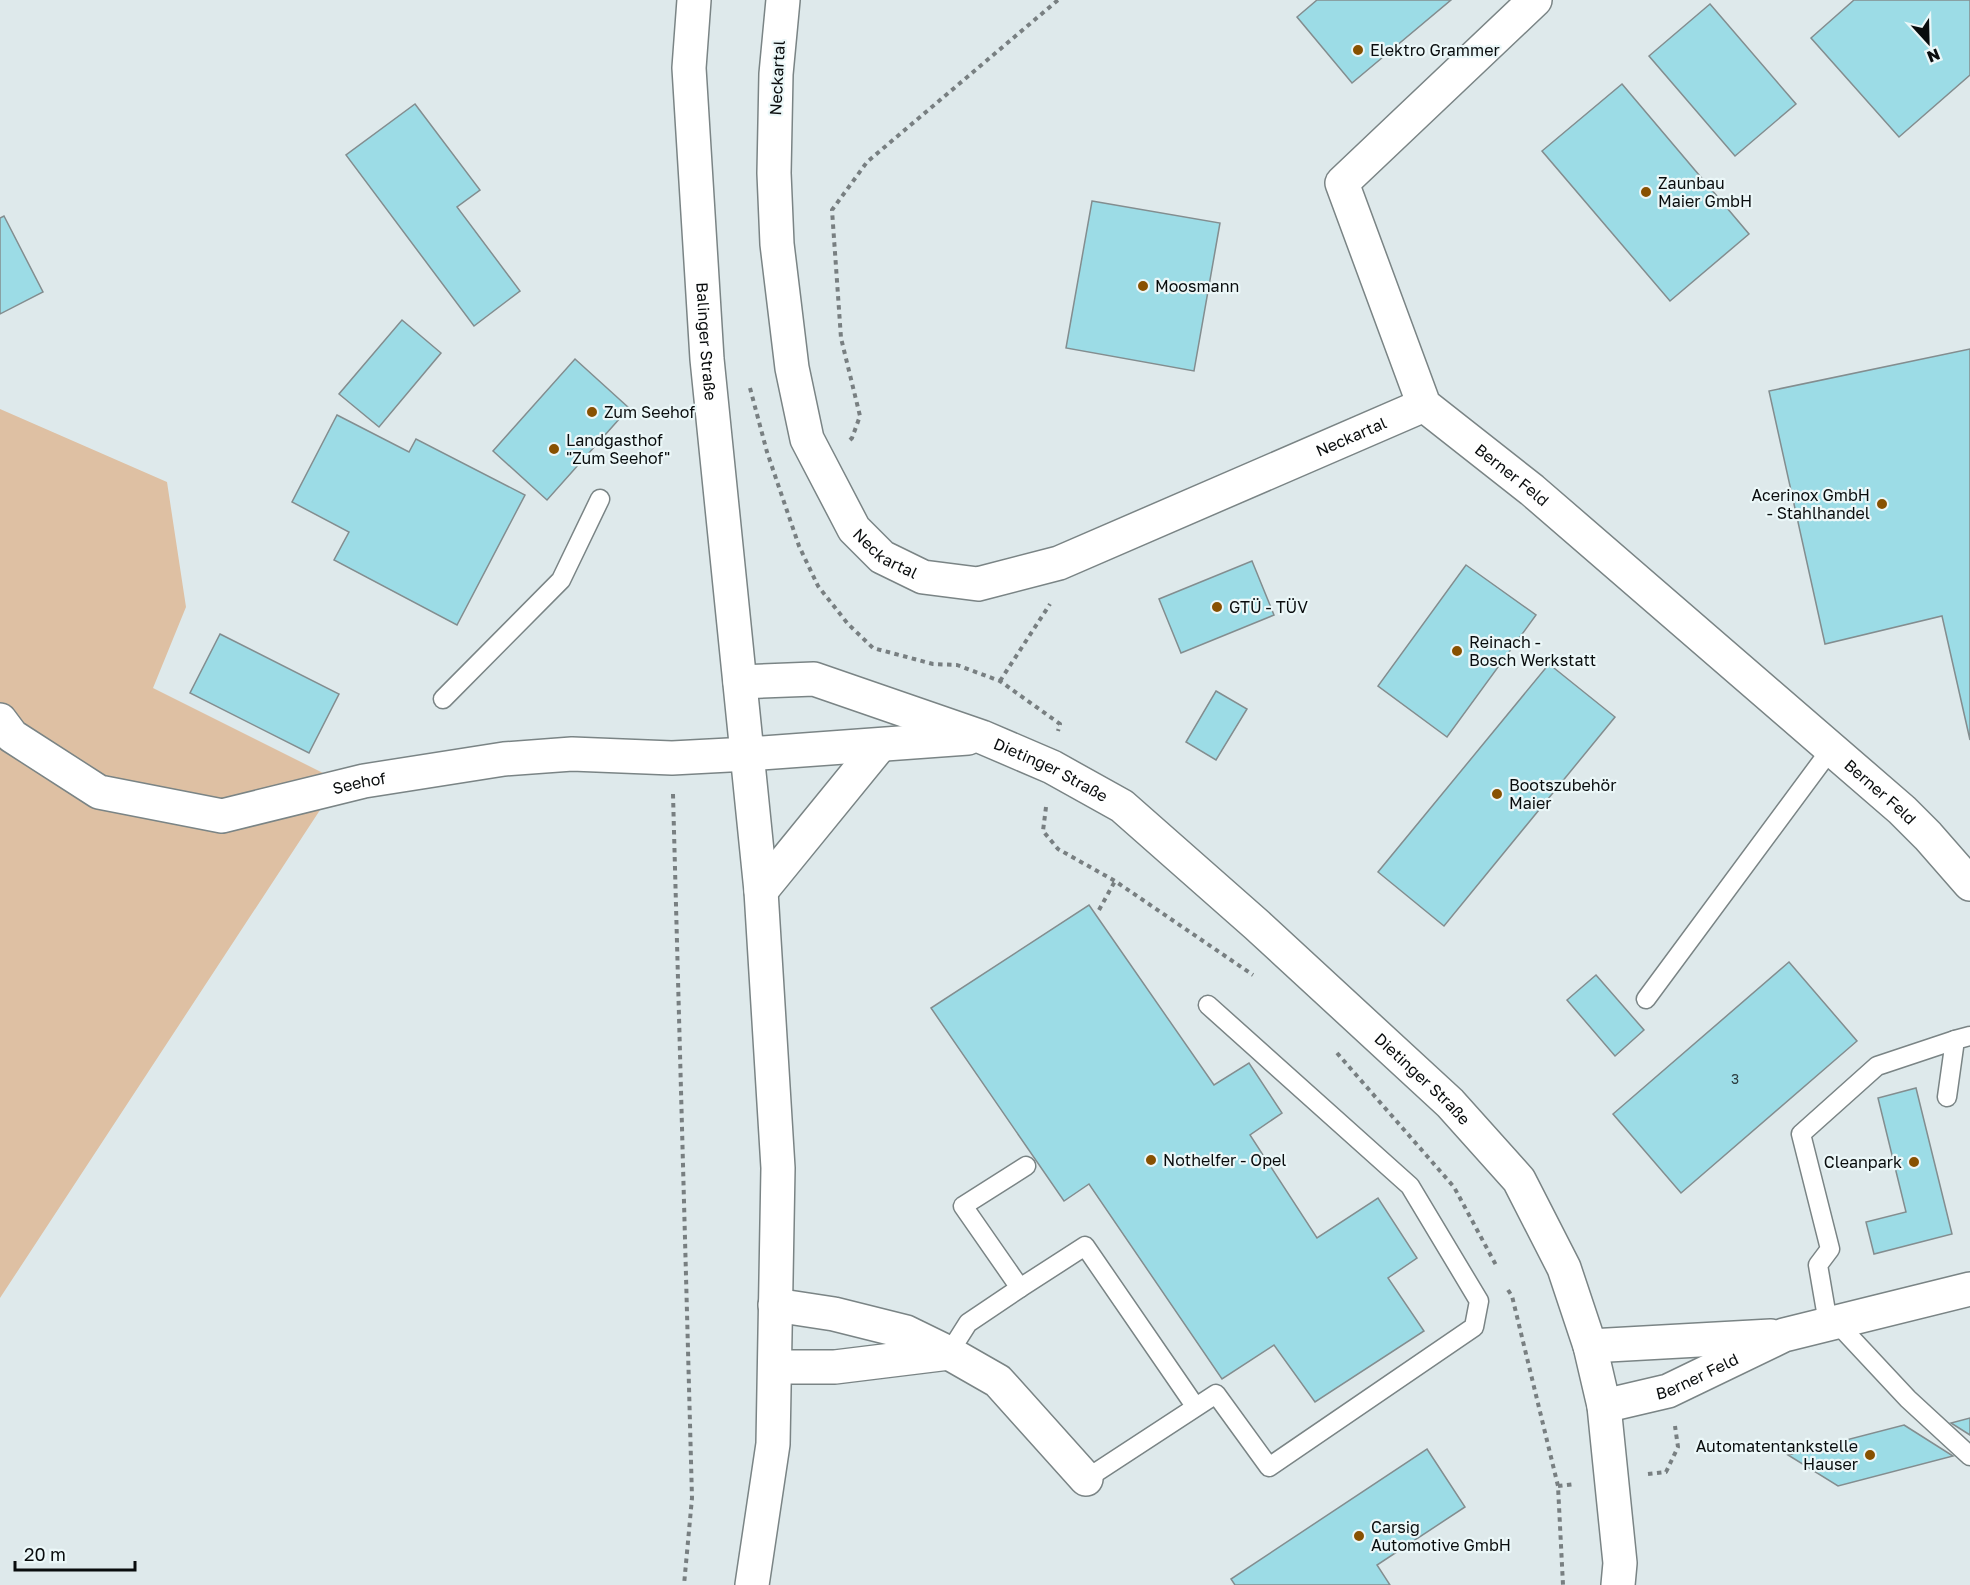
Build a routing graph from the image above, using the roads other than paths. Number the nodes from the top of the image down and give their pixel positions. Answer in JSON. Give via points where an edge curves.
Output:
{"nodes":[{"id":1,"x":694,"y":0,"type":"edge"},
{"id":2,"x":783,"y":0,"type":"edge"},
{"id":3,"x":1535,"y":0,"type":"edge"},
{"id":4,"x":1424,"y":405,"type":"junction"},
{"id":5,"x":600,"y":500,"type":"dead end"},
{"id":6,"x":740,"y":682,"type":"junction"},
{"id":7,"x":443,"y":699,"type":"dead end"},
{"id":8,"x":0,"y":720,"type":"edge"},
{"id":9,"x":982,"y":737,"type":"junction"},
{"id":10,"x":880,"y":745,"type":"junction"},
{"id":11,"x":1831,"y":749,"type":"junction"},
{"id":12,"x":748,"y":754,"type":"junction"},
{"id":13,"x":1970,"y":884,"type":"edge"},
{"id":14,"x":761,"y":891,"type":"junction"},
{"id":15,"x":1646,"y":999,"type":"dead end"},
{"id":16,"x":1208,"y":1005,"type":"dead end"},
{"id":17,"x":1962,"y":1038,"type":"edge"},
{"id":18,"x":1947,"y":1097,"type":"dead end"},
{"id":19,"x":1026,"y":1166,"type":"dead end"},
{"id":20,"x":1020,"y":1288,"type":"junction"},
{"id":21,"x":1970,"y":1289,"type":"edge"},
{"id":22,"x":775,"y":1305,"type":"junction"},
{"id":23,"x":1832,"y":1322,"type":"junction"},
{"id":24,"x":1784,"y":1335,"type":"junction"},
{"id":25,"x":1590,"y":1346,"type":"junction"},
{"id":26,"x":949,"y":1353,"type":"junction"},
{"id":27,"x":775,"y":1367,"type":"junction"},
{"id":28,"x":1604,"y":1406,"type":"junction"},
{"id":29,"x":1195,"y":1407,"type":"junction"},
{"id":30,"x":1970,"y":1456,"type":"edge"},
{"id":31,"x":1086,"y":1479,"type":"joint"},
{"id":32,"x":752,"y":1585,"type":"edge"},
{"id":33,"x":1618,"y":1585,"type":"edge"}],
"edges":[{"from":1,"to":6,"type":"street","name":"Balinger Straße","via":[[689,68],[707,359]]},
{"from":2,"to":4,"type":"street","name":"Neckartal","via":[[774,162],[777,244],[792,368],[807,439],[854,529],[882,557],[923,577],[978,584],[1059,563]]},
{"from":3,"to":4,"type":"street","via":[[1342,183]]},
{"from":4,"to":11,"type":"street","name":"Berner Feld","via":[[1532,490]]},
{"from":5,"to":7,"type":"lane","via":[[561,580]]},
{"from":6,"to":9,"type":"street","name":"Dietinger Straße","via":[[814,679]]},
{"from":6,"to":12,"type":"street","name":"Balinger Straße"},
{"from":8,"to":12,"type":"street","name":"Seehof","via":[[12,736],[99,792],[222,816],[364,781],[504,759],[572,754],[672,758]]},
{"from":9,"to":10,"type":"street","name":"Dietinger Straße"},
{"from":9,"to":25,"type":"street","name":"Dietinger Straße","via":[[1052,767],[1122,806],[1450,1103],[1519,1180],[1564,1268]]},
{"from":10,"to":12,"type":"street","name":"Dietinger Straße"},
{"from":10,"to":14,"type":"street"},
{"from":11,"to":13,"type":"street","name":"Berner Feld","via":[[1928,836]]},
{"from":11,"to":15,"type":"lane"},
{"from":12,"to":14,"type":"street","name":"Balinger Straße"},
{"from":14,"to":22,"type":"street","name":"Balinger Straße","via":[[778,1168]]},
{"from":16,"to":29,"type":"lane","via":[[1410,1186],[1479,1301],[1474,1327],[1269,1467],[1216,1394]]},
{"from":17,"to":18,"type":"lane"},
{"from":17,"to":23,"type":"lane","via":[[1877,1066],[1802,1134],[1830,1250],[1818,1265]]},
{"from":19,"to":20,"type":"lane","via":[[963,1206]]},
{"from":20,"to":26,"type":"lane","via":[[968,1323]]},
{"from":20,"to":29,"type":"lane","via":[[1084,1246]]},
{"from":21,"to":23,"type":"street","name":"Berner Feld"},
{"from":22,"to":26,"type":"street","via":[[834,1314],[906,1332]]},
{"from":22,"to":27,"type":"street","name":"Balinger Straße"},
{"from":23,"to":24,"type":"street","name":"Berner Feld"},
{"from":23,"to":30,"type":"lane"},
{"from":24,"to":25,"type":"street","name":"Berner Feld"},
{"from":24,"to":28,"type":"street","name":"Berner Feld","via":[[1668,1391]]},
{"from":25,"to":28,"type":"street","name":"Dietinger Straße"},
{"from":26,"to":27,"type":"street","via":[[835,1367]]},
{"from":26,"to":31,"type":"street","via":[[998,1382]]},
{"from":27,"to":32,"type":"street","name":"Balinger Straße","via":[[773,1444]]},
{"from":28,"to":33,"type":"street","name":"Dietinger Straße","via":[[1620,1563]]},
{"from":29,"to":31,"type":"lane"}]}
